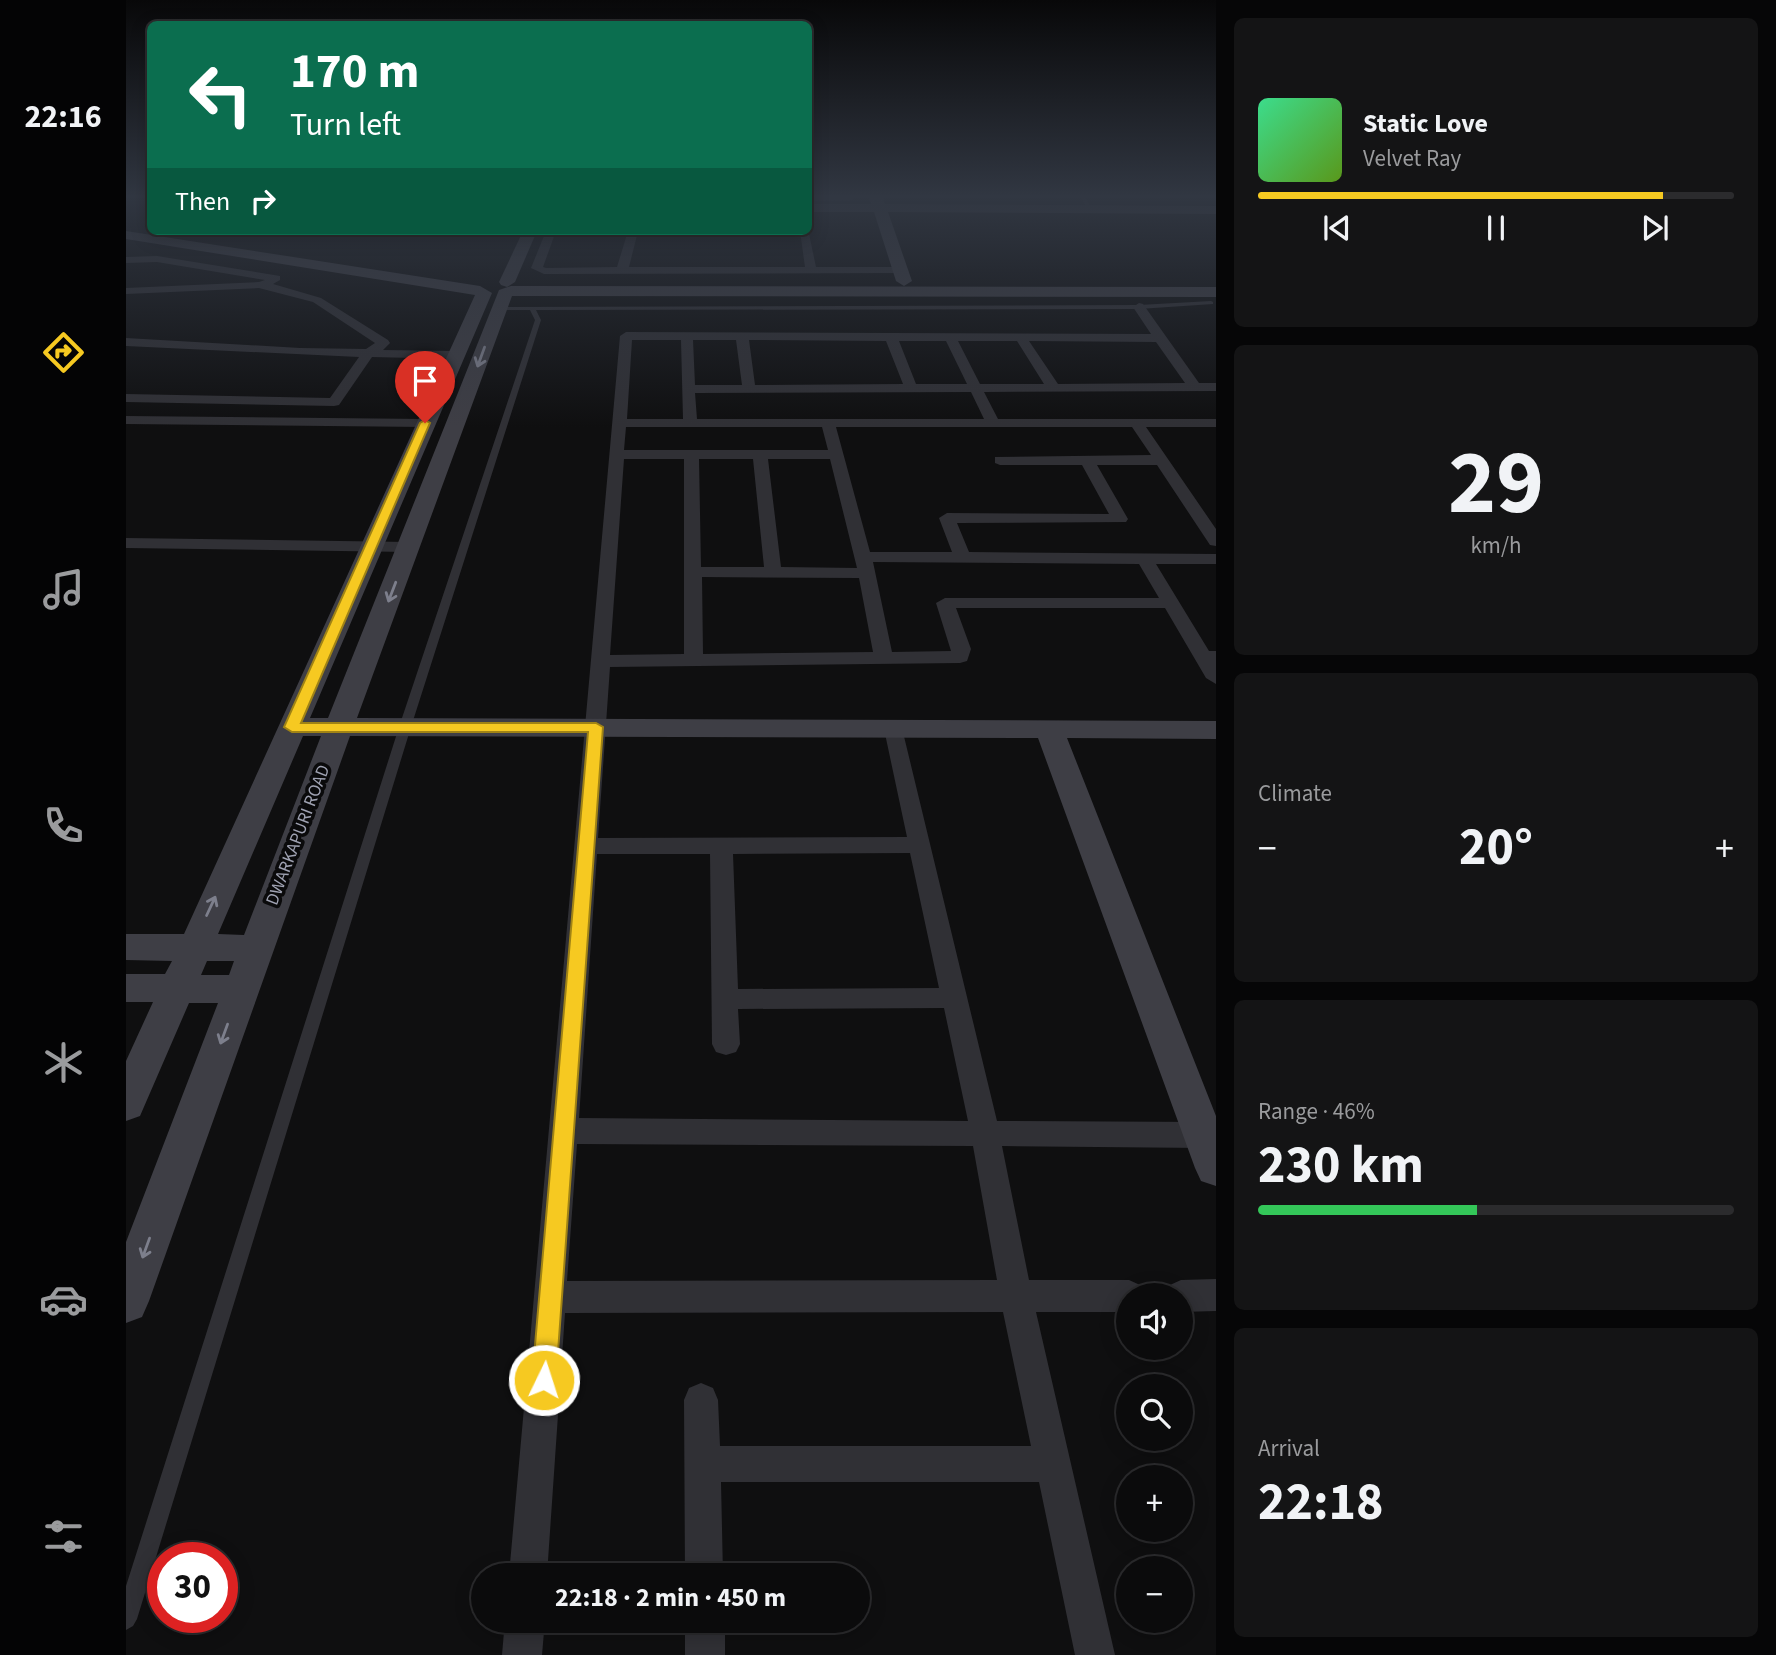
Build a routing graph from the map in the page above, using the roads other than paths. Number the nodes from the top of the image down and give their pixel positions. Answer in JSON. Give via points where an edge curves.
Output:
{"nodes":[{"id":1,"x":242,"y":272,"type":"edge"},
{"id":2,"x":373,"y":272,"type":"edge"},
{"id":3,"x":416,"y":272,"type":"edge"},
{"id":4,"x":507,"y":272,"type":"edge"},
{"id":5,"x":833,"y":272,"type":"edge"},
{"id":6,"x":901,"y":272,"type":"edge"},
{"id":7,"x":902,"y":276,"type":"junction"},
{"id":8,"x":1216,"y":281,"type":"edge"},
{"id":9,"x":263,"y":285,"type":"junction"},
{"id":10,"x":126,"y":291,"type":"edge"},
{"id":11,"x":497,"y":291,"type":"junction"},
{"id":12,"x":1207,"y":295,"type":"edge"},
{"id":13,"x":1139,"y":307,"type":"junction"},
{"id":14,"x":532,"y":308,"type":"junction"},
{"id":15,"x":687,"y":336,"type":"junction"},
{"id":16,"x":742,"y":336,"type":"junction"},
{"id":17,"x":891,"y":337,"type":"junction"},
{"id":18,"x":950,"y":337,"type":"junction"},
{"id":19,"x":1020,"y":337,"type":"junction"},
{"id":20,"x":1160,"y":338,"type":"junction"},
{"id":21,"x":126,"y":342,"type":"edge"},
{"id":22,"x":368,"y":354,"type":"junction"},
{"id":23,"x":456,"y":355,"type":"junction"},
{"id":24,"x":1206,"y":387,"type":"edge"},
{"id":25,"x":911,"y":388,"type":"junction"},
{"id":26,"x":974,"y":388,"type":"junction"},
{"id":27,"x":1054,"y":388,"type":"junction"},
{"id":28,"x":688,"y":389,"type":"junction"},
{"id":29,"x":749,"y":389,"type":"junction"},
{"id":30,"x":126,"y":398,"type":"edge"},
{"id":31,"x":126,"y":420,"type":"edge"},
{"id":32,"x":425,"y":423,"type":"junction"},
{"id":33,"x":620,"y":423,"type":"junction"},
{"id":34,"x":690,"y":423,"type":"junction"},
{"id":35,"x":828,"y":423,"type":"junction"},
{"id":36,"x":993,"y":423,"type":"junction"},
{"id":37,"x":1136,"y":423,"type":"junction"},
{"id":38,"x":1216,"y":423,"type":"edge"},
{"id":39,"x":617,"y":454,"type":"junction"},
{"id":40,"x":691,"y":454,"type":"junction"},
{"id":41,"x":760,"y":454,"type":"junction"},
{"id":42,"x":836,"y":454,"type":"junction"},
{"id":43,"x":1000,"y":460,"type":"dead end"},
{"id":44,"x":1087,"y":460,"type":"junction"},
{"id":45,"x":1161,"y":460,"type":"junction"},
{"id":46,"x":941,"y":501,"type":"dead end"},
{"id":47,"x":947,"y":518,"type":"junction"},
{"id":48,"x":1216,"y":541,"type":"edge"},
{"id":49,"x":126,"y":543,"type":"edge"},
{"id":50,"x":371,"y":546,"type":"junction"},
{"id":51,"x":409,"y":547,"type":"junction"},
{"id":52,"x":962,"y":557,"type":"junction"},
{"id":53,"x":1145,"y":559,"type":"junction"},
{"id":54,"x":1216,"y":559,"type":"edge"},
{"id":55,"x":865,"y":565,"type":"junction"},
{"id":56,"x":692,"y":572,"type":"junction"},
{"id":57,"x":773,"y":572,"type":"junction"},
{"id":58,"x":1169,"y":603,"type":"junction"},
{"id":59,"x":1210,"y":657,"type":"edge"},
{"id":60,"x":884,"y":658,"type":"junction"},
{"id":61,"x":694,"y":660,"type":"junction"},
{"id":62,"x":601,"y":661,"type":"junction"},
{"id":63,"x":1216,"y":678,"type":"edge"},
{"id":64,"x":339,"y":726,"type":"junction"},
{"id":65,"x":292,"y":727,"type":"junction"},
{"id":66,"x":405,"y":727,"type":"junction"},
{"id":67,"x":596,"y":727,"type":"junction"},
{"id":68,"x":894,"y":729,"type":"junction"},
{"id":69,"x":1049,"y":729,"type":"junction"},
{"id":70,"x":1216,"y":730,"type":"edge"},
{"id":71,"x":721,"y":844,"type":"junction"},
{"id":72,"x":919,"y":845,"type":"junction"},
{"id":73,"x":586,"y":846,"type":"junction"},
{"id":74,"x":126,"y":947,"type":"edge"},
{"id":75,"x":256,"y":948,"type":"junction"},
{"id":76,"x":192,"y":949,"type":"junction"},
{"id":77,"x":126,"y":988,"type":"edge"},
{"id":78,"x":241,"y":989,"type":"junction"},
{"id":79,"x":176,"y":990,"type":"junction"},
{"id":80,"x":955,"y":998,"type":"junction"},
{"id":81,"x":725,"y":999,"type":"junction"},
{"id":82,"x":726,"y":1044,"type":"dead end"},
{"id":83,"x":126,"y":1104,"type":"edge"},
{"id":84,"x":564,"y":1131,"type":"junction"},
{"id":85,"x":985,"y":1134,"type":"junction"},
{"id":86,"x":1203,"y":1135,"type":"junction"},
{"id":87,"x":1216,"y":1168,"type":"edge"},
{"id":88,"x":1016,"y":1296,"type":"junction"},
{"id":89,"x":1116,"y":1296,"type":"edge"},
{"id":90,"x":1193,"y":1296,"type":"edge"},
{"id":91,"x":1216,"y":1296,"type":"edge"},
{"id":92,"x":551,"y":1297,"type":"junction"},
{"id":93,"x":126,"y":1301,"type":"edge"},
{"id":94,"x":701,"y":1400,"type":"dead end"},
{"id":95,"x":702,"y":1464,"type":"junction"},
{"id":96,"x":1053,"y":1464,"type":"junction"},
{"id":97,"x":529,"y":1563,"type":"edge"},
{"id":98,"x":704,"y":1563,"type":"edge"},
{"id":99,"x":126,"y":1619,"type":"edge"},
{"id":100,"x":524,"y":1633,"type":"edge"},
{"id":101,"x":705,"y":1633,"type":"edge"},
{"id":102,"x":522,"y":1655,"type":"edge"},
{"id":103,"x":705,"y":1655,"type":"edge"},
{"id":104,"x":1095,"y":1655,"type":"edge"}],
"edges":[{"from":1,"to":9,"type":"street","via":[[276,278]]},
{"from":2,"to":11,"type":"street"},
{"from":3,"to":11,"type":"street"},
{"from":4,"to":11,"type":"street"},
{"from":5,"to":7,"type":"street"},
{"from":6,"to":7,"type":"street"},
{"from":7,"to":11,"type":"street"},
{"from":7,"to":12,"type":"street"},
{"from":8,"to":12,"type":"street"},
{"from":9,"to":10,"type":"street"},
{"from":9,"to":22,"type":"street","via":[[317,300],[384,343]]},
{"from":11,"to":12,"type":"street"},
{"from":11,"to":14,"type":"lane"},
{"from":11,"to":23,"type":"street"},
{"from":11,"to":51,"type":"street","name":"DWARKAPURI ROAD","one_way":true},
{"from":12,"to":13,"type":"lane"},
{"from":13,"to":14,"type":"lane"},
{"from":13,"to":20,"type":"street"},
{"from":14,"to":66,"type":"lane","via":[[538,320]]},
{"from":15,"to":16,"type":"street"},
{"from":15,"to":28,"type":"street"},
{"from":15,"to":33,"type":"street","via":[[626,336]]},
{"from":16,"to":17,"type":"street"},
{"from":16,"to":29,"type":"street"},
{"from":17,"to":18,"type":"street"},
{"from":17,"to":25,"type":"street"},
{"from":18,"to":19,"type":"street"},
{"from":18,"to":26,"type":"street"},
{"from":19,"to":20,"type":"street"},
{"from":19,"to":27,"type":"street"},
{"from":20,"to":24,"type":"street"},
{"from":21,"to":22,"type":"street"},
{"from":22,"to":23,"type":"street"},
{"from":22,"to":30,"type":"street","via":[[334,402]]},
{"from":23,"to":32,"type":"street"},
{"from":24,"to":27,"type":"street"},
{"from":25,"to":26,"type":"street"},
{"from":25,"to":29,"type":"street"},
{"from":26,"to":27,"type":"street"},
{"from":26,"to":36,"type":"street"},
{"from":28,"to":29,"type":"street"},
{"from":28,"to":34,"type":"street"},
{"from":31,"to":32,"type":"street"},
{"from":32,"to":50,"type":"street"},
{"from":33,"to":34,"type":"street"},
{"from":33,"to":39,"type":"street"},
{"from":34,"to":35,"type":"street"},
{"from":35,"to":36,"type":"street"},
{"from":35,"to":42,"type":"street"},
{"from":36,"to":37,"type":"street"},
{"from":37,"to":38,"type":"street"},
{"from":37,"to":45,"type":"street"},
{"from":39,"to":40,"type":"street"},
{"from":39,"to":62,"type":"street"},
{"from":40,"to":41,"type":"street"},
{"from":40,"to":56,"type":"street"},
{"from":41,"to":42,"type":"street"},
{"from":41,"to":57,"type":"street"},
{"from":42,"to":55,"type":"street"},
{"from":43,"to":44,"type":"street"},
{"from":44,"to":45,"type":"street"},
{"from":44,"to":47,"type":"street","via":[[1120,519]]},
{"from":45,"to":48,"type":"street"},
{"from":46,"to":47,"type":"street"},
{"from":47,"to":52,"type":"street"},
{"from":49,"to":50,"type":"street"},
{"from":50,"to":51,"type":"street"},
{"from":50,"to":65,"type":"street"},
{"from":51,"to":64,"type":"street","name":"DWARKAPURI ROAD","one_way":true},
{"from":52,"to":53,"type":"street"},
{"from":52,"to":55,"type":"street"},
{"from":53,"to":54,"type":"street"},
{"from":53,"to":58,"type":"street"},
{"from":55,"to":57,"type":"street"},
{"from":55,"to":60,"type":"street"},
{"from":56,"to":57,"type":"street"},
{"from":56,"to":61,"type":"street"},
{"from":58,"to":59,"type":"street"},
{"from":58,"to":60,"type":"street","via":[[945,603],[960,657]]},
{"from":59,"to":63,"type":"street"},
{"from":60,"to":61,"type":"street"},
{"from":61,"to":62,"type":"street"},
{"from":62,"to":67,"type":"street"},
{"from":64,"to":65,"type":"street"},
{"from":64,"to":66,"type":"street"},
{"from":64,"to":75,"type":"street","name":"DWARKAPURI ROAD"},
{"from":76,"to":65,"type":"street","one_way":true},
{"from":66,"to":67,"type":"street"},
{"from":66,"to":99,"type":"lane"},
{"from":67,"to":68,"type":"street"},
{"from":67,"to":73,"type":"street"},
{"from":68,"to":69,"type":"street"},
{"from":68,"to":72,"type":"street"},
{"from":69,"to":70,"type":"street"},
{"from":69,"to":86,"type":"street"},
{"from":71,"to":72,"type":"street"},
{"from":71,"to":73,"type":"street"},
{"from":71,"to":81,"type":"street"},
{"from":72,"to":80,"type":"street"},
{"from":73,"to":84,"type":"street"},
{"from":74,"to":76,"type":"street"},
{"from":75,"to":76,"type":"street"},
{"from":75,"to":78,"type":"street","name":"DWARKAPURI ROAD"},
{"from":76,"to":79,"type":"street"},
{"from":77,"to":79,"type":"street"},
{"from":78,"to":79,"type":"street"},
{"from":78,"to":93,"type":"street","name":"DWARKAPURI ROAD","one_way":true},
{"from":79,"to":83,"type":"street"},
{"from":80,"to":81,"type":"street"},
{"from":80,"to":85,"type":"street"},
{"from":81,"to":82,"type":"street"},
{"from":84,"to":85,"type":"street"},
{"from":84,"to":92,"type":"street"},
{"from":85,"to":86,"type":"street"},
{"from":85,"to":88,"type":"street"},
{"from":86,"to":87,"type":"street"},
{"from":88,"to":89,"type":"street"},
{"from":88,"to":92,"type":"street"},
{"from":88,"to":96,"type":"street"},
{"from":90,"to":91,"type":"street"},
{"from":92,"to":97,"type":"street"},
{"from":94,"to":95,"type":"street"},
{"from":95,"to":96,"type":"street"},
{"from":95,"to":98,"type":"street"},
{"from":96,"to":104,"type":"street"},
{"from":100,"to":102,"type":"street"},
{"from":101,"to":103,"type":"street"}]}
